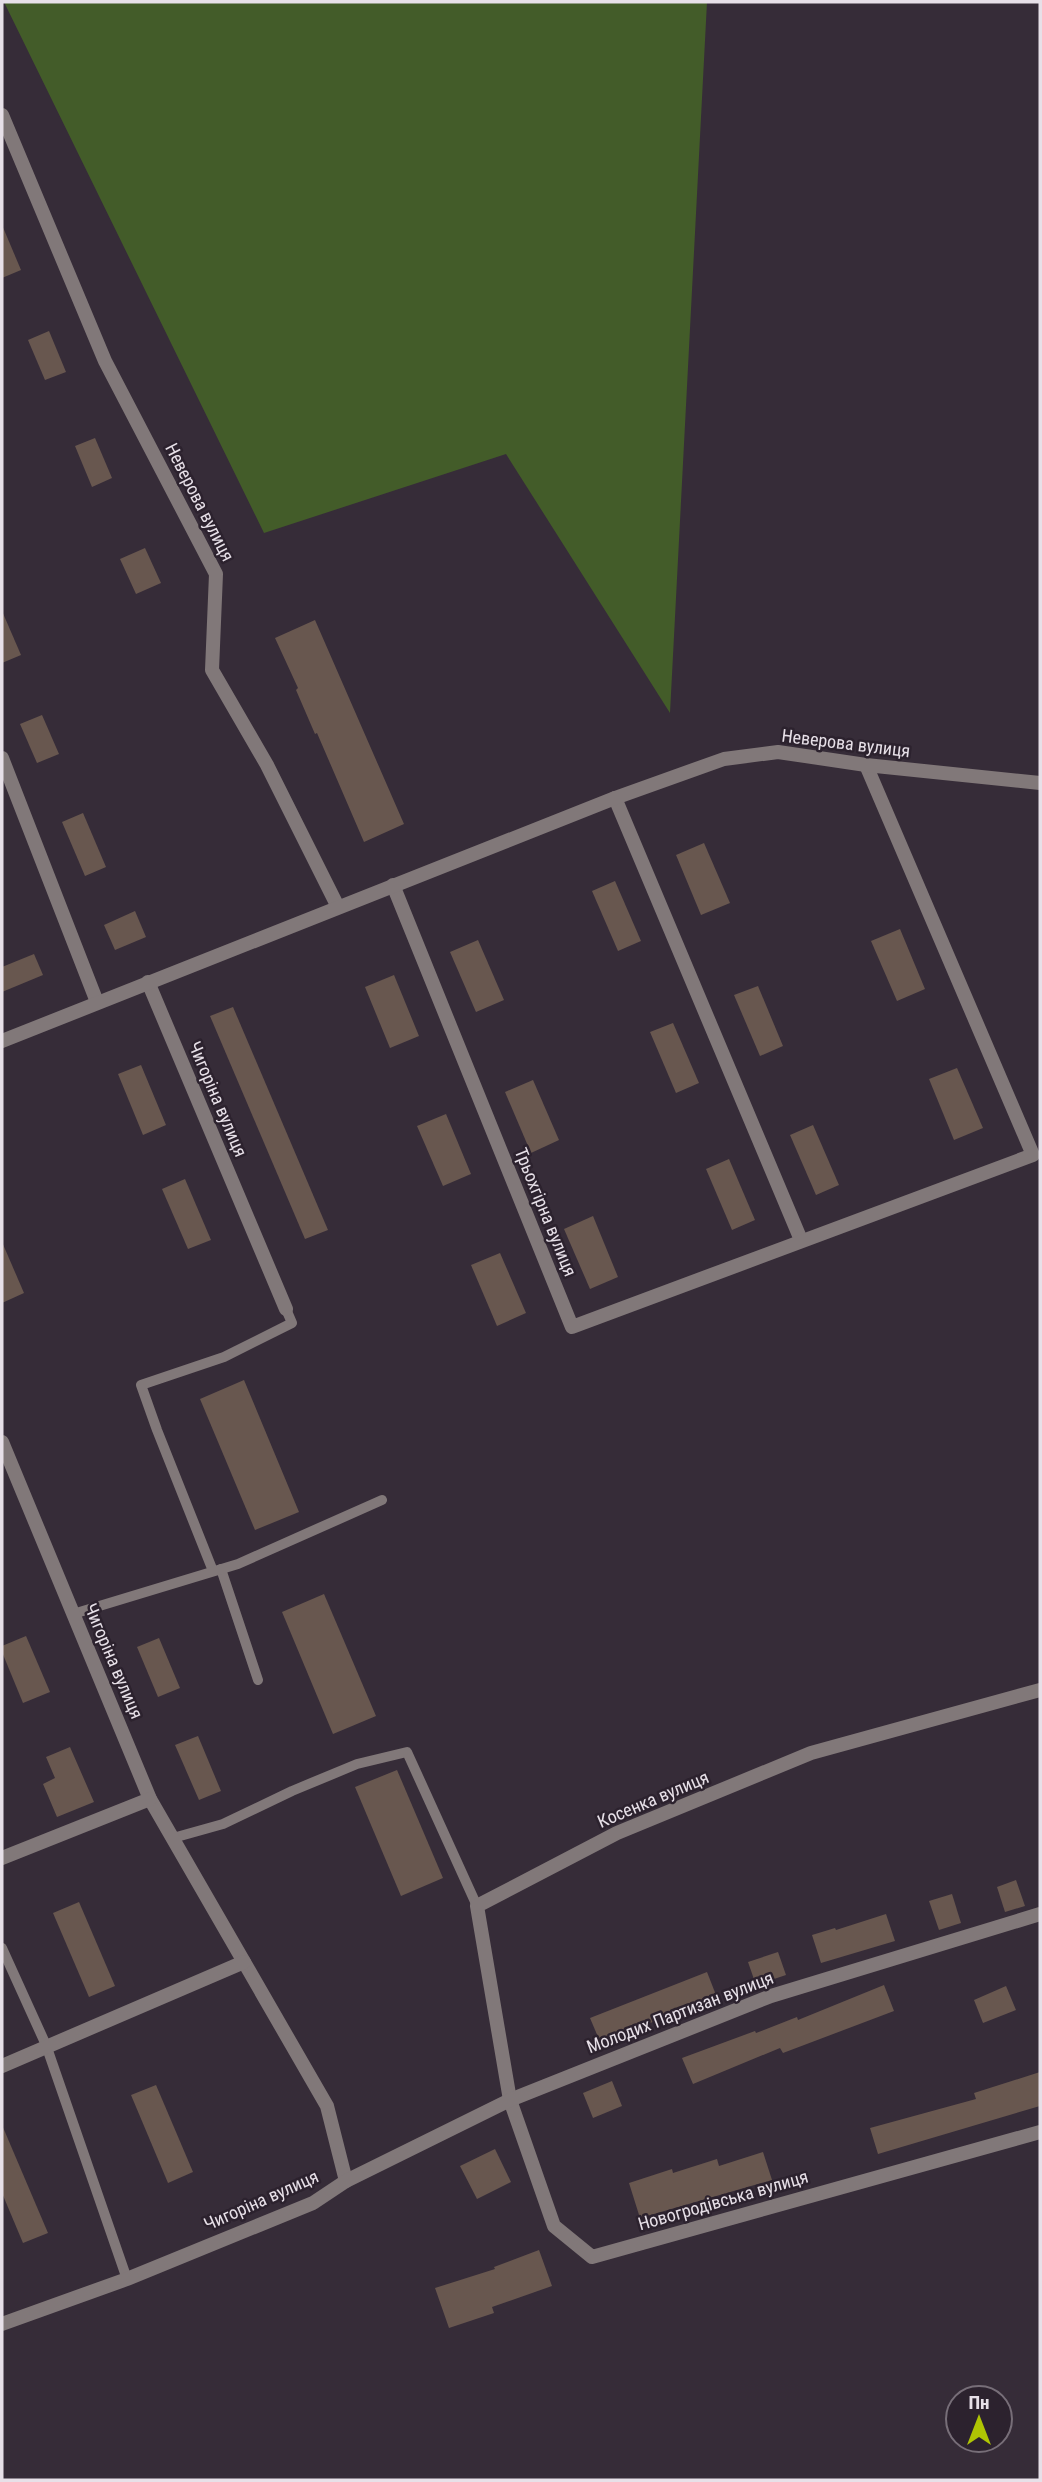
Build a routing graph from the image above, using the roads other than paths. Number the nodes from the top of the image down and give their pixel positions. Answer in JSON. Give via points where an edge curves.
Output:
{"nodes":[{"id":1,"x":2,"y":115,"type":"edge"},
{"id":2,"x":2,"y":758,"type":"edge"},
{"id":3,"x":866,"y":765,"type":"junction"},
{"id":4,"x":1040,"y":783,"type":"edge"},
{"id":5,"x":615,"y":798,"type":"junction"},
{"id":6,"x":393,"y":886,"type":"junction"},
{"id":7,"x":338,"y":907,"type":"junction"},
{"id":8,"x":148,"y":982,"type":"junction"},
{"id":9,"x":97,"y":1002,"type":"junction"},
{"id":10,"x":2,"y":1041,"type":"edge"},
{"id":11,"x":801,"y":1240,"type":"junction"},
{"id":12,"x":286,"y":1309,"type":"joint"},
{"id":13,"x":2,"y":1442,"type":"edge"},
{"id":14,"x":382,"y":1500,"type":"dead end"},
{"id":15,"x":217,"y":1570,"type":"junction"},
{"id":16,"x":73,"y":1614,"type":"junction"},
{"id":17,"x":258,"y":1680,"type":"dead end"},
{"id":18,"x":1040,"y":1690,"type":"edge"},
{"id":19,"x":150,"y":1799,"type":"junction"},
{"id":20,"x":173,"y":1838,"type":"junction"},
{"id":21,"x":2,"y":1858,"type":"edge"},
{"id":22,"x":477,"y":1906,"type":"junction"},
{"id":23,"x":1040,"y":1914,"type":"edge"},
{"id":24,"x":2,"y":1948,"type":"edge"},
{"id":25,"x":244,"y":1962,"type":"junction"},
{"id":26,"x":46,"y":2045,"type":"junction"},
{"id":27,"x":2,"y":2066,"type":"edge"},
{"id":28,"x":510,"y":2100,"type":"junction"},
{"id":29,"x":1040,"y":2132,"type":"edge"},
{"id":30,"x":346,"y":2180,"type":"junction"},
{"id":31,"x":127,"y":2279,"type":"junction"},
{"id":32,"x":2,"y":2324,"type":"edge"}],
"edges":[{"from":1,"to":7,"type":"street","name":"Неверова вулиця","via":[[105,362],[216,574],[212,670],[267,765]]},
{"from":2,"to":9,"type":"street"},
{"from":3,"to":4,"type":"street","name":"Неверова вулиця"},
{"from":3,"to":5,"type":"street","name":"Неверова вулиця","via":[[778,752],[724,759]]},
{"from":3,"to":11,"type":"street","name":"Трьохгірна вулиця","via":[[1033,1155]]},
{"from":5,"to":6,"type":"street","name":"Неверова вулиця"},
{"from":5,"to":11,"type":"street"},
{"from":6,"to":7,"type":"street","name":"Неверова вулиця"},
{"from":6,"to":11,"type":"street","name":"Трьохгірна вулиця","via":[[572,1326]]},
{"from":7,"to":8,"type":"street","name":"Неверова вулиця"},
{"from":8,"to":9,"type":"street","name":"Неверова вулиця"},
{"from":8,"to":12,"type":"street","name":"Чигоріна вулиця"},
{"from":9,"to":10,"type":"street","name":"Неверова вулиця"},
{"from":12,"to":15,"type":"lane","via":[[292,1323],[224,1357],[141,1385]]},
{"from":13,"to":16,"type":"street","name":"Чигоріна вулиця"},
{"from":14,"to":15,"type":"lane"},
{"from":15,"to":16,"type":"lane"},
{"from":15,"to":17,"type":"lane"},
{"from":16,"to":19,"type":"street","name":"Чигоріна вулиця"},
{"from":18,"to":22,"type":"street","name":"Косенка вулиця","via":[[811,1753],[617,1833]]},
{"from":19,"to":20,"type":"street","name":"Чигоріна вулиця"},
{"from":19,"to":21,"type":"street"},
{"from":20,"to":22,"type":"lane","via":[[223,1824],[357,1764],[407,1752]]},
{"from":20,"to":25,"type":"street","name":"Чигоріна вулиця"},
{"from":22,"to":28,"type":"street"},
{"from":23,"to":28,"type":"street","name":"Молодих Партизан вулиця","via":[[771,1996]]},
{"from":24,"to":26,"type":"lane"},
{"from":25,"to":26,"type":"street"},
{"from":25,"to":30,"type":"street","name":"Чигоріна вулиця","via":[[327,2106]]},
{"from":26,"to":27,"type":"street"},
{"from":26,"to":31,"type":"lane"},
{"from":28,"to":29,"type":"street","name":"Новогродівська вулиця","via":[[554,2226],[592,2257]]},
{"from":28,"to":30,"type":"street","name":"Молодих Партизан вулиця"},
{"from":30,"to":31,"type":"street","name":"Чигоріна вулиця","via":[[313,2203]]},
{"from":31,"to":32,"type":"street","name":"Чигоріна вулиця"}]}
